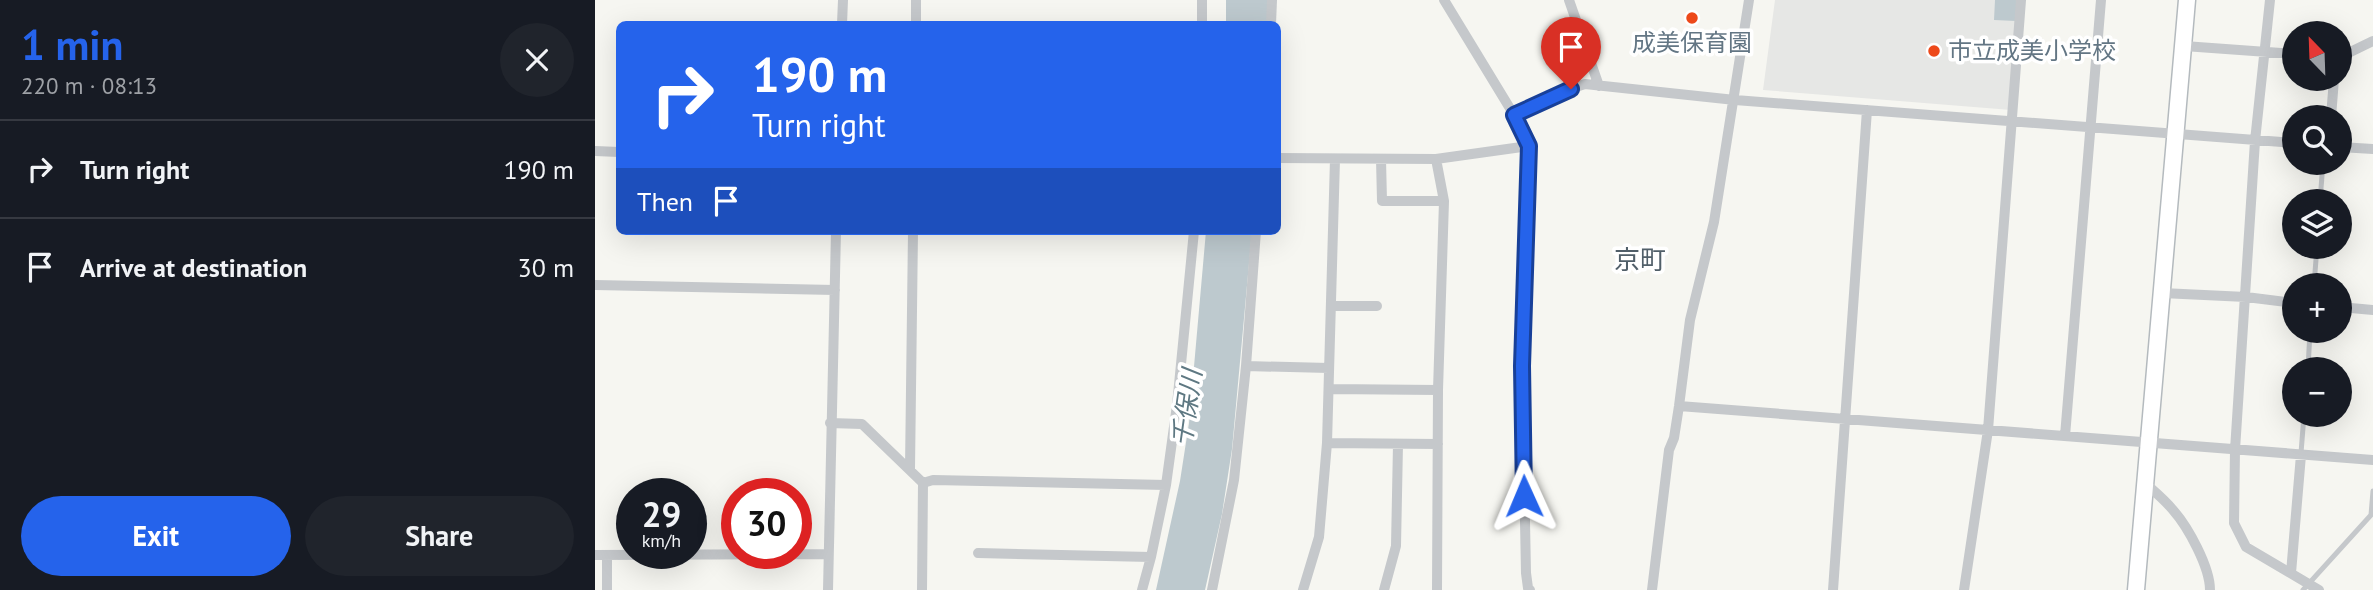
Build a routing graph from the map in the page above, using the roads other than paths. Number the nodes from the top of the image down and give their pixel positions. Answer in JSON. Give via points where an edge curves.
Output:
{"nodes":[{"id":1,"x":843,"y":0,"type":"edge"},
{"id":2,"x":916,"y":0,"type":"edge"},
{"id":3,"x":1202,"y":0,"type":"edge"},
{"id":4,"x":1272,"y":0,"type":"edge"},
{"id":5,"x":1444,"y":0,"type":"edge"},
{"id":6,"x":1569,"y":0,"type":"edge"},
{"id":7,"x":1749,"y":0,"type":"edge"},
{"id":8,"x":2021,"y":0,"type":"edge"},
{"id":9,"x":2101,"y":0,"type":"edge"},
{"id":10,"x":2187,"y":0,"type":"edge"},
{"id":11,"x":2270,"y":0,"type":"edge"},
{"id":12,"x":842,"y":21,"type":"edge"},
{"id":13,"x":916,"y":21,"type":"edge"},
{"id":14,"x":1202,"y":21,"type":"edge"},
{"id":15,"x":1271,"y":21,"type":"edge"},
{"id":16,"x":2373,"y":41,"type":"edge"},
{"id":17,"x":2184,"y":46,"type":"junction"},
{"id":18,"x":2265,"y":51,"type":"junction"},
{"id":19,"x":2352,"y":51,"type":"edge"},
{"id":20,"x":2282,"y":53,"type":"edge"},
{"id":21,"x":1599,"y":86,"type":"junction"},
{"id":22,"x":1735,"y":100,"type":"junction"},
{"id":23,"x":1867,"y":110,"type":"junction"},
{"id":24,"x":1514,"y":115,"type":"junction"},
{"id":25,"x":2011,"y":121,"type":"junction"},
{"id":26,"x":2090,"y":128,"type":"junction"},
{"id":27,"x":2177,"y":134,"type":"junction"},
{"id":28,"x":2255,"y":141,"type":"junction"},
{"id":29,"x":2282,"y":143,"type":"edge"},
{"id":30,"x":1529,"y":146,"type":"junction"},
{"id":31,"x":2352,"y":148,"type":"edge"},
{"id":32,"x":2373,"y":149,"type":"edge"},
{"id":33,"x":595,"y":151,"type":"edge"},
{"id":34,"x":616,"y":152,"type":"edge"},
{"id":35,"x":1281,"y":159,"type":"edge"},
{"id":36,"x":1335,"y":159,"type":"junction"},
{"id":37,"x":1381,"y":159,"type":"junction"},
{"id":38,"x":1436,"y":159,"type":"junction"},
{"id":39,"x":1444,"y":201,"type":"junction"},
{"id":40,"x":836,"y":235,"type":"edge"},
{"id":41,"x":913,"y":235,"type":"edge"},
{"id":42,"x":1194,"y":235,"type":"edge"},
{"id":43,"x":1256,"y":235,"type":"edge"},
{"id":44,"x":595,"y":285,"type":"edge"},
{"id":45,"x":835,"y":290,"type":"junction"},
{"id":46,"x":2162,"y":293,"type":"junction"},
{"id":47,"x":2246,"y":297,"type":"junction"},
{"id":48,"x":2282,"y":302,"type":"edge"},
{"id":49,"x":1331,"y":306,"type":"junction"},
{"id":50,"x":1377,"y":306,"type":"dead end"},
{"id":51,"x":2352,"y":308,"type":"edge"},
{"id":52,"x":2373,"y":310,"type":"edge"},
{"id":53,"x":1246,"y":366,"type":"junction"},
{"id":54,"x":1329,"y":368,"type":"junction"},
{"id":55,"x":1329,"y":389,"type":"junction"},
{"id":56,"x":1438,"y":390,"type":"junction"},
{"id":57,"x":1679,"y":406,"type":"junction"},
{"id":58,"x":1845,"y":420,"type":"junction"},
{"id":59,"x":830,"y":423,"type":"junction"},
{"id":60,"x":2303,"y":427,"type":"edge"},
{"id":61,"x":1988,"y":430,"type":"junction"},
{"id":62,"x":2065,"y":436,"type":"junction"},
{"id":63,"x":1327,"y":443,"type":"junction"},
{"id":64,"x":2148,"y":443,"type":"junction"},
{"id":65,"x":1398,"y":444,"type":"junction"},
{"id":66,"x":1438,"y":444,"type":"junction"},
{"id":67,"x":2235,"y":450,"type":"junction"},
{"id":68,"x":2301,"y":455,"type":"junction"},
{"id":69,"x":2373,"y":460,"type":"edge"},
{"id":70,"x":910,"y":469,"type":"junction"},
{"id":71,"x":923,"y":483,"type":"junction"},
{"id":72,"x":2145,"y":483,"type":"junction"},
{"id":73,"x":1166,"y":485,"type":"junction"},
{"id":74,"x":2373,"y":491,"type":"edge"},
{"id":75,"x":978,"y":553,"type":"dead end"},
{"id":76,"x":828,"y":554,"type":"junction"},
{"id":77,"x":595,"y":555,"type":"edge"},
{"id":78,"x":607,"y":555,"type":"junction"},
{"id":79,"x":1151,"y":557,"type":"junction"},
{"id":80,"x":2291,"y":573,"type":"junction"},
{"id":81,"x":2310,"y":588,"type":"edge"},
{"id":82,"x":607,"y":590,"type":"edge"},
{"id":83,"x":828,"y":590,"type":"edge"},
{"id":84,"x":922,"y":590,"type":"edge"},
{"id":85,"x":1142,"y":590,"type":"edge"},
{"id":86,"x":1212,"y":590,"type":"edge"},
{"id":87,"x":1303,"y":590,"type":"edge"},
{"id":88,"x":1384,"y":590,"type":"edge"},
{"id":89,"x":1437,"y":590,"type":"edge"},
{"id":90,"x":1530,"y":590,"type":"edge"},
{"id":91,"x":1653,"y":590,"type":"edge"},
{"id":92,"x":1833,"y":590,"type":"edge"},
{"id":93,"x":1964,"y":590,"type":"edge"},
{"id":94,"x":2136,"y":590,"type":"edge"},
{"id":95,"x":2210,"y":590,"type":"edge"}],
"edges":[{"from":1,"to":12,"type":"street"},
{"from":2,"to":13,"type":"street"},
{"from":3,"to":14,"type":"street"},
{"from":4,"to":15,"type":"street"},
{"from":5,"to":24,"type":"street"},
{"from":6,"to":21,"type":"street"},
{"from":7,"to":22,"type":"street"},
{"from":8,"to":25,"type":"street"},
{"from":9,"to":26,"type":"street"},
{"from":10,"to":17,"type":"street"},
{"from":11,"to":18,"type":"street"},
{"from":16,"to":19,"type":"street"},
{"from":17,"to":18,"type":"street"},
{"from":17,"to":27,"type":"street"},
{"from":18,"to":20,"type":"street"},
{"from":18,"to":28,"type":"street"},
{"from":21,"to":22,"type":"street"},
{"from":21,"to":24,"type":"street","via":[[1585,84],[1558,93]]},
{"from":22,"to":23,"type":"street"},
{"from":22,"to":57,"type":"street","via":[[1714,222],[1690,320]]},
{"from":23,"to":25,"type":"street"},
{"from":23,"to":58,"type":"street"},
{"from":24,"to":30,"type":"street"},
{"from":25,"to":26,"type":"street"},
{"from":25,"to":61,"type":"street"},
{"from":26,"to":27,"type":"street"},
{"from":26,"to":62,"type":"street"},
{"from":27,"to":28,"type":"street"},
{"from":27,"to":46,"type":"street"},
{"from":28,"to":29,"type":"street"},
{"from":28,"to":47,"type":"street"},
{"from":30,"to":38,"type":"street"},
{"from":30,"to":90,"type":"street","via":[[1522,366]]},
{"from":31,"to":32,"type":"street"},
{"from":33,"to":34,"type":"street"},
{"from":35,"to":36,"type":"street"},
{"from":36,"to":37,"type":"street"},
{"from":36,"to":49,"type":"street"},
{"from":37,"to":38,"type":"street"},
{"from":37,"to":39,"type":"street","via":[[1383,201]]},
{"from":38,"to":39,"type":"street"},
{"from":39,"to":56,"type":"street"},
{"from":40,"to":45,"type":"street"},
{"from":41,"to":70,"type":"street"},
{"from":42,"to":73,"type":"street"},
{"from":43,"to":53,"type":"street"},
{"from":44,"to":45,"type":"street"},
{"from":45,"to":59,"type":"street"},
{"from":46,"to":47,"type":"street"},
{"from":46,"to":64,"type":"street"},
{"from":47,"to":48,"type":"street"},
{"from":47,"to":67,"type":"street"},
{"from":49,"to":50,"type":"street"},
{"from":49,"to":54,"type":"street"},
{"from":51,"to":52,"type":"street"},
{"from":53,"to":54,"type":"street"},
{"from":53,"to":86,"type":"street","via":[[1234,480]]},
{"from":54,"to":55,"type":"street"},
{"from":55,"to":56,"type":"street"},
{"from":55,"to":63,"type":"street"},
{"from":56,"to":66,"type":"street"},
{"from":57,"to":58,"type":"street"},
{"from":57,"to":91,"type":"street","via":[[1668,450]]},
{"from":58,"to":61,"type":"street"},
{"from":58,"to":92,"type":"street"},
{"from":59,"to":70,"type":"street","via":[[862,424]]},
{"from":59,"to":76,"type":"street"},
{"from":60,"to":68,"type":"lane"},
{"from":61,"to":62,"type":"street"},
{"from":61,"to":93,"type":"street"},
{"from":62,"to":64,"type":"street"},
{"from":63,"to":65,"type":"street"},
{"from":63,"to":87,"type":"street","via":[[1319,537]]},
{"from":64,"to":67,"type":"street"},
{"from":64,"to":72,"type":"street"},
{"from":65,"to":66,"type":"street"},
{"from":65,"to":88,"type":"street","via":[[1396,546]]},
{"from":66,"to":89,"type":"street"},
{"from":67,"to":68,"type":"street"},
{"from":67,"to":80,"type":"street","via":[[2234,523],[2246,547]]},
{"from":68,"to":69,"type":"street"},
{"from":68,"to":80,"type":"street"},
{"from":70,"to":71,"type":"street"},
{"from":71,"to":73,"type":"street"},
{"from":71,"to":84,"type":"street"},
{"from":72,"to":94,"type":"street"},
{"from":72,"to":95,"type":"street","via":[[2173,510],[2195,543]]},
{"from":73,"to":79,"type":"street"},
{"from":74,"to":81,"type":"lane","via":[[2371,515]]},
{"from":75,"to":79,"type":"street"},
{"from":76,"to":78,"type":"street"},
{"from":76,"to":83,"type":"street"},
{"from":77,"to":78,"type":"street"},
{"from":78,"to":82,"type":"street"},
{"from":79,"to":85,"type":"street"},
{"from":80,"to":81,"type":"street"}]}
